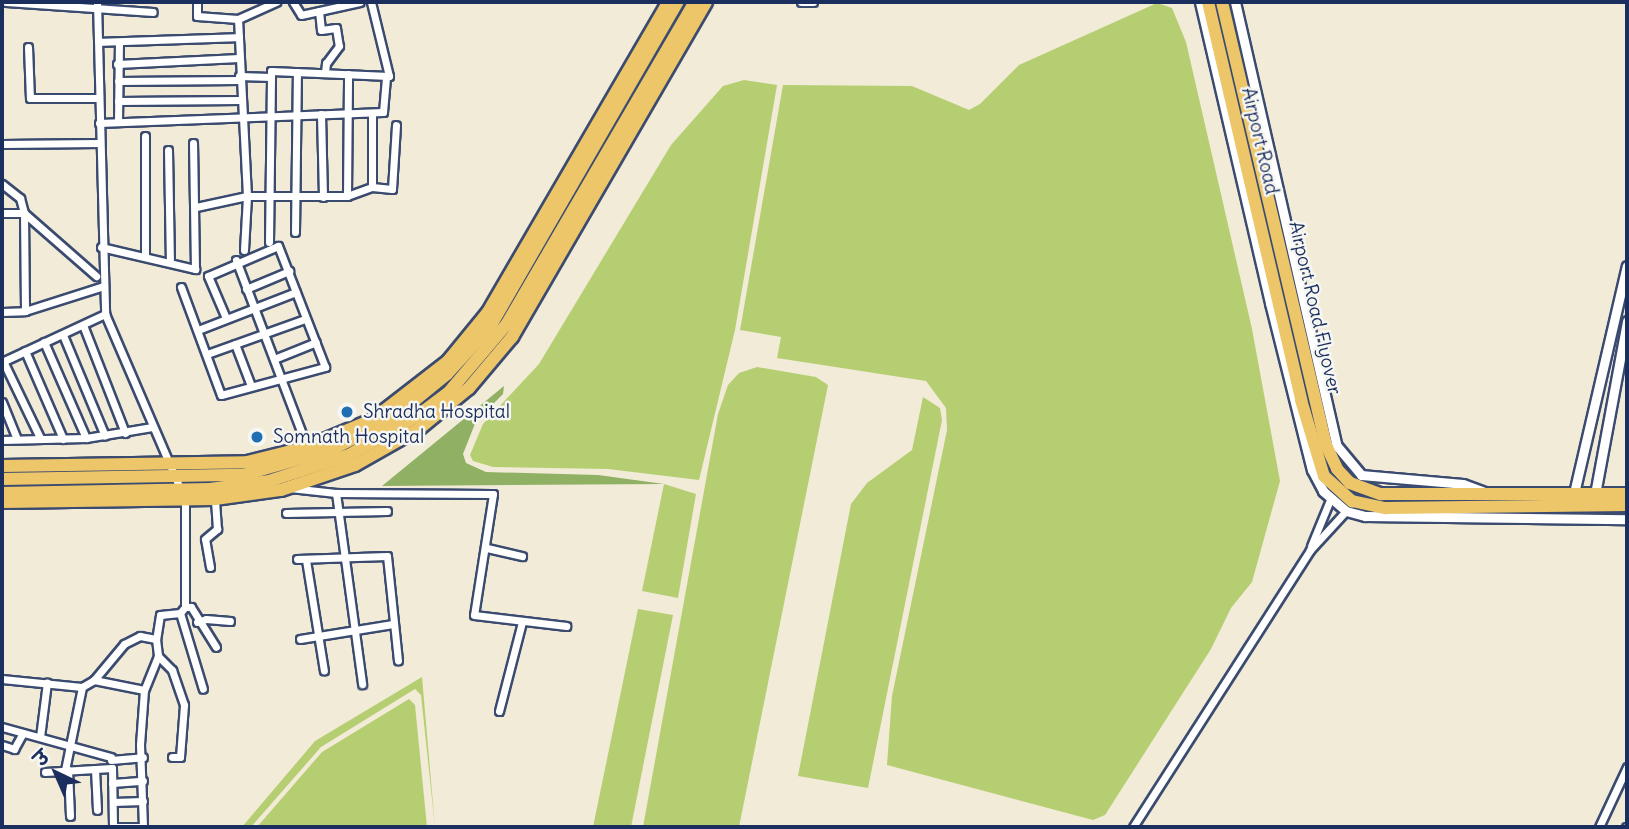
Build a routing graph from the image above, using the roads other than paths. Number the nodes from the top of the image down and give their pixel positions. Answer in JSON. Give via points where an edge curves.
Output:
{"nodes":[{"id":1,"x":6,"y":2,"type":"edge"},
{"id":2,"x":197,"y":2,"type":"edge"},
{"id":3,"x":252,"y":2,"type":"edge"},
{"id":4,"x":275,"y":2,"type":"edge"},
{"id":5,"x":293,"y":2,"type":"edge"},
{"id":6,"x":360,"y":2,"type":"edge"},
{"id":7,"x":372,"y":2,"type":"edge"},
{"id":8,"x":668,"y":2,"type":"edge"},
{"id":9,"x":678,"y":2,"type":"edge"},
{"id":10,"x":695,"y":2,"type":"edge"},
{"id":11,"x":706,"y":2,"type":"edge"},
{"id":12,"x":801,"y":2,"type":"edge"},
{"id":13,"x":813,"y":2,"type":"edge"},
{"id":14,"x":1200,"y":2,"type":"edge"},
{"id":15,"x":1208,"y":2,"type":"edge"},
{"id":16,"x":1222,"y":2,"type":"edge"},
{"id":17,"x":1235,"y":2,"type":"edge"},
{"id":18,"x":97,"y":3,"type":"edge"},
{"id":19,"x":319,"y":11,"type":"junction"},
{"id":20,"x":153,"y":12,"type":"dead end"},
{"id":21,"x":251,"y":12,"type":"junction"},
{"id":22,"x":238,"y":19,"type":"junction"},
{"id":23,"x":239,"y":37,"type":"junction"},
{"id":24,"x":99,"y":42,"type":"junction"},
{"id":25,"x":119,"y":42,"type":"junction"},
{"id":26,"x":28,"y":47,"type":"dead end"},
{"id":27,"x":239,"y":58,"type":"junction"},
{"id":28,"x":117,"y":64,"type":"junction"},
{"id":29,"x":297,"y":72,"type":"junction"},
{"id":30,"x":325,"y":73,"type":"junction"},
{"id":31,"x":348,"y":74,"type":"junction"},
{"id":32,"x":386,"y":76,"type":"junction"},
{"id":33,"x":271,"y":77,"type":"junction"},
{"id":34,"x":240,"y":78,"type":"junction"},
{"id":35,"x":118,"y":81,"type":"junction"},
{"id":36,"x":98,"y":98,"type":"junction"},
{"id":37,"x":240,"y":100,"type":"junction"},
{"id":38,"x":118,"y":101,"type":"junction"},
{"id":39,"x":272,"y":113,"type":"junction"},
{"id":40,"x":295,"y":113,"type":"junction"},
{"id":41,"x":372,"y":113,"type":"junction"},
{"id":42,"x":321,"y":114,"type":"junction"},
{"id":43,"x":346,"y":114,"type":"junction"},
{"id":44,"x":243,"y":117,"type":"junction"},
{"id":45,"x":118,"y":122,"type":"junction"},
{"id":46,"x":99,"y":123,"type":"junction"},
{"id":47,"x":396,"y":125,"type":"dead end"},
{"id":48,"x":145,"y":136,"type":"dead end"},
{"id":49,"x":99,"y":143,"type":"junction"},
{"id":50,"x":2,"y":144,"type":"edge"},
{"id":51,"x":193,"y":144,"type":"dead end"},
{"id":52,"x":168,"y":150,"type":"dead end"},
{"id":53,"x":2,"y":184,"type":"edge"},
{"id":54,"x":372,"y":187,"type":"junction"},
{"id":55,"x":272,"y":195,"type":"junction"},
{"id":56,"x":247,"y":196,"type":"junction"},
{"id":57,"x":299,"y":196,"type":"junction"},
{"id":58,"x":347,"y":196,"type":"junction"},
{"id":59,"x":323,"y":197,"type":"junction"},
{"id":60,"x":196,"y":207,"type":"junction"},
{"id":61,"x":2,"y":213,"type":"edge"},
{"id":62,"x":24,"y":213,"type":"junction"},
{"id":63,"x":295,"y":232,"type":"dead end"},
{"id":64,"x":269,"y":242,"type":"dead end"},
{"id":65,"x":101,"y":247,"type":"junction"},
{"id":66,"x":244,"y":250,"type":"dead end"},
{"id":67,"x":145,"y":254,"type":"junction"},
{"id":68,"x":236,"y":260,"type":"junction"},
{"id":69,"x":170,"y":262,"type":"junction"},
{"id":70,"x":1627,"y":265,"type":"edge"},
{"id":71,"x":289,"y":271,"type":"junction"},
{"id":72,"x":96,"y":276,"type":"dead end"},
{"id":73,"x":104,"y":286,"type":"junction"},
{"id":74,"x":181,"y":287,"type":"dead end"},
{"id":75,"x":246,"y":289,"type":"junction"},
{"id":76,"x":296,"y":292,"type":"junction"},
{"id":77,"x":254,"y":309,"type":"junction"},
{"id":78,"x":25,"y":310,"type":"junction"},
{"id":79,"x":2,"y":312,"type":"edge"},
{"id":80,"x":104,"y":314,"type":"junction"},
{"id":81,"x":226,"y":318,"type":"junction"},
{"id":82,"x":305,"y":319,"type":"junction"},
{"id":83,"x":1627,"y":321,"type":"edge"},
{"id":84,"x":83,"y":326,"type":"junction"},
{"id":85,"x":198,"y":330,"type":"junction"},
{"id":86,"x":264,"y":332,"type":"junction"},
{"id":87,"x":63,"y":335,"type":"junction"},
{"id":88,"x":44,"y":342,"type":"junction"},
{"id":89,"x":316,"y":342,"type":"junction"},
{"id":90,"x":235,"y":344,"type":"junction"},
{"id":91,"x":25,"y":351,"type":"junction"},
{"id":92,"x":207,"y":354,"type":"junction"},
{"id":93,"x":274,"y":359,"type":"junction"},
{"id":94,"x":3,"y":361,"type":"edge"},
{"id":95,"x":282,"y":379,"type":"junction"},
{"id":96,"x":251,"y":386,"type":"junction"},
{"id":97,"x":2,"y":402,"type":"edge"},
{"id":98,"x":152,"y":427,"type":"junction"},
{"id":99,"x":124,"y":433,"type":"junction"},
{"id":100,"x":105,"y":436,"type":"junction"},
{"id":101,"x":40,"y":438,"type":"junction"},
{"id":102,"x":86,"y":438,"type":"junction"},
{"id":103,"x":17,"y":439,"type":"junction"},
{"id":104,"x":63,"y":439,"type":"junction"},
{"id":105,"x":2,"y":440,"type":"edge"},
{"id":106,"x":307,"y":447,"type":"junction"},
{"id":107,"x":170,"y":464,"type":"junction"},
{"id":108,"x":2,"y":466,"type":"edge"},
{"id":109,"x":2,"y":479,"type":"edge"},
{"id":110,"x":290,"y":487,"type":"junction"},
{"id":111,"x":180,"y":490,"type":"junction"},
{"id":112,"x":1485,"y":492,"type":"junction"},
{"id":113,"x":2,"y":493,"type":"edge"},
{"id":114,"x":336,"y":493,"type":"junction"},
{"id":115,"x":1574,"y":493,"type":"junction"},
{"id":116,"x":1332,"y":494,"type":"junction"},
{"id":117,"x":1595,"y":494,"type":"junction"},
{"id":118,"x":1627,"y":494,"type":"edge"},
{"id":119,"x":25,"y":497,"type":"junction"},
{"id":120,"x":215,"y":499,"type":"junction"},
{"id":121,"x":2,"y":502,"type":"edge"},
{"id":122,"x":1627,"y":505,"type":"edge"},
{"id":123,"x":387,"y":511,"type":"dead end"},
{"id":124,"x":1346,"y":511,"type":"junction"},
{"id":125,"x":286,"y":513,"type":"dead end"},
{"id":126,"x":339,"y":513,"type":"junction"},
{"id":127,"x":1627,"y":519,"type":"edge"},
{"id":128,"x":487,"y":548,"type":"junction"},
{"id":129,"x":1310,"y":550,"type":"junction"},
{"id":130,"x":523,"y":556,"type":"dead end"},
{"id":131,"x":297,"y":559,"type":"dead end"},
{"id":132,"x":344,"y":559,"type":"junction"},
{"id":133,"x":306,"y":560,"type":"junction"},
{"id":134,"x":210,"y":567,"type":"dead end"},
{"id":135,"x":183,"y":610,"type":"junction"},
{"id":136,"x":230,"y":621,"type":"dead end"},
{"id":137,"x":197,"y":622,"type":"junction"},
{"id":138,"x":522,"y":622,"type":"junction"},
{"id":139,"x":393,"y":624,"type":"junction"},
{"id":140,"x":566,"y":626,"type":"dead end"},
{"id":141,"x":355,"y":627,"type":"junction"},
{"id":142,"x":318,"y":636,"type":"junction"},
{"id":143,"x":156,"y":639,"type":"junction"},
{"id":144,"x":300,"y":639,"type":"dead end"},
{"id":145,"x":216,"y":647,"type":"dead end"},
{"id":146,"x":158,"y":656,"type":"junction"},
{"id":147,"x":398,"y":660,"type":"dead end"},
{"id":148,"x":324,"y":671,"type":"dead end"},
{"id":149,"x":2,"y":679,"type":"edge"},
{"id":150,"x":94,"y":680,"type":"junction"},
{"id":151,"x":47,"y":682,"type":"junction"},
{"id":152,"x":362,"y":684,"type":"dead end"},
{"id":153,"x":82,"y":687,"type":"junction"},
{"id":154,"x":203,"y":689,"type":"dead end"},
{"id":155,"x":144,"y":690,"type":"junction"},
{"id":156,"x":499,"y":711,"type":"dead end"},
{"id":157,"x":2,"y":727,"type":"edge"},
{"id":158,"x":23,"y":733,"type":"junction"},
{"id":159,"x":40,"y":737,"type":"junction"},
{"id":160,"x":68,"y":742,"type":"junction"},
{"id":161,"x":2,"y":746,"type":"edge"},
{"id":162,"x":111,"y":757,"type":"junction"},
{"id":163,"x":143,"y":757,"type":"junction"},
{"id":164,"x":172,"y":757,"type":"dead end"},
{"id":165,"x":1627,"y":766,"type":"edge"},
{"id":166,"x":111,"y":768,"type":"junction"},
{"id":167,"x":95,"y":769,"type":"junction"},
{"id":168,"x":67,"y":770,"type":"junction"},
{"id":169,"x":45,"y":772,"type":"dead end"},
{"id":170,"x":143,"y":781,"type":"junction"},
{"id":171,"x":112,"y":783,"type":"junction"},
{"id":172,"x":143,"y":800,"type":"junction"},
{"id":173,"x":113,"y":802,"type":"junction"},
{"id":174,"x":97,"y":810,"type":"dead end"},
{"id":175,"x":71,"y":816,"type":"dead end"},
{"id":176,"x":141,"y":827,"type":"edge"},
{"id":177,"x":1133,"y":827,"type":"edge"},
{"id":178,"x":1599,"y":827,"type":"edge"}],
"edges":[{"from":1,"to":18,"type":"street"},
{"from":2,"to":22,"type":"street","via":[[197,16]]},
{"from":3,"to":21,"type":"street"},
{"from":4,"to":21,"type":"street"},
{"from":5,"to":19,"type":"street","via":[[301,15]]},
{"from":6,"to":19,"type":"street"},
{"from":7,"to":32,"type":"street"},
{"from":8,"to":106,"type":"main road","via":[[503,289],[462,347],[413,392],[372,420]]},
{"from":9,"to":111,"type":"main road","via":[[490,327],[447,374],[393,418],[331,450],[266,471]]},
{"from":10,"to":111,"type":"main road","via":[[506,325],[449,393],[385,436],[316,467],[269,481]]},
{"from":11,"to":110,"type":"main road","via":[[530,309],[499,354],[444,410],[392,446],[355,465]]},
{"from":12,"to":13,"type":"street"},
{"from":14,"to":116,"type":"street","via":[[1312,470]]},
{"from":15,"to":116,"type":"main road","name":"Airport Road","via":[[1315,455]]},
{"from":16,"to":112,"type":"main road","name":"Airport Road Flyover","via":[[1331,461],[1350,483],[1381,494]]},
{"from":17,"to":112,"type":"street","via":[[1337,446],[1361,475],[1463,484]]},
{"from":18,"to":20,"type":"street"},
{"from":18,"to":24,"type":"street"},
{"from":19,"to":30,"type":"street","via":[[321,30],[336,28],[339,46]]},
{"from":21,"to":22,"type":"street"},
{"from":22,"to":23,"type":"street"},
{"from":23,"to":25,"type":"street"},
{"from":23,"to":27,"type":"street"},
{"from":24,"to":25,"type":"street"},
{"from":24,"to":36,"type":"street"},
{"from":25,"to":28,"type":"street"},
{"from":26,"to":36,"type":"street","via":[[30,98]]},
{"from":27,"to":28,"type":"street"},
{"from":27,"to":34,"type":"street"},
{"from":28,"to":35,"type":"street"},
{"from":29,"to":30,"type":"street"},
{"from":29,"to":33,"type":"street","via":[[271,71]]},
{"from":29,"to":40,"type":"street"},
{"from":30,"to":31,"type":"street"},
{"from":31,"to":32,"type":"street"},
{"from":31,"to":43,"type":"street"},
{"from":32,"to":41,"type":"street","via":[[385,111]]},
{"from":33,"to":34,"type":"street"},
{"from":33,"to":39,"type":"street"},
{"from":34,"to":35,"type":"street"},
{"from":34,"to":37,"type":"street"},
{"from":35,"to":38,"type":"street"},
{"from":36,"to":46,"type":"street"},
{"from":37,"to":38,"type":"street"},
{"from":37,"to":44,"type":"street"},
{"from":38,"to":45,"type":"street"},
{"from":39,"to":40,"type":"street"},
{"from":39,"to":44,"type":"street"},
{"from":39,"to":55,"type":"street"},
{"from":40,"to":42,"type":"street"},
{"from":40,"to":57,"type":"street"},
{"from":41,"to":43,"type":"street"},
{"from":41,"to":54,"type":"street"},
{"from":42,"to":43,"type":"street"},
{"from":42,"to":59,"type":"street"},
{"from":43,"to":58,"type":"street"},
{"from":44,"to":45,"type":"street"},
{"from":44,"to":56,"type":"street"},
{"from":45,"to":46,"type":"street"},
{"from":46,"to":49,"type":"street"},
{"from":47,"to":54,"type":"street","via":[[393,189]]},
{"from":48,"to":67,"type":"street"},
{"from":49,"to":50,"type":"street"},
{"from":49,"to":65,"type":"street"},
{"from":51,"to":60,"type":"street"},
{"from":52,"to":69,"type":"street"},
{"from":53,"to":62,"type":"street","via":[[20,198]]},
{"from":54,"to":58,"type":"street"},
{"from":55,"to":56,"type":"street"},
{"from":55,"to":57,"type":"street"},
{"from":55,"to":64,"type":"street"},
{"from":56,"to":60,"type":"street"},
{"from":56,"to":66,"type":"street"},
{"from":57,"to":59,"type":"street"},
{"from":57,"to":63,"type":"street"},
{"from":58,"to":59,"type":"street"},
{"from":60,"to":69,"type":"street","via":[[195,269]]},
{"from":61,"to":62,"type":"street"},
{"from":62,"to":72,"type":"street"},
{"from":62,"to":78,"type":"street"},
{"from":65,"to":67,"type":"street"},
{"from":65,"to":73,"type":"street"},
{"from":67,"to":69,"type":"street"},
{"from":68,"to":71,"type":"street","via":[[278,246]]},
{"from":68,"to":75,"type":"street"},
{"from":68,"to":81,"type":"street","via":[[208,276]]},
{"from":70,"to":115,"type":"street"},
{"from":71,"to":75,"type":"street"},
{"from":71,"to":76,"type":"street"},
{"from":73,"to":78,"type":"street"},
{"from":73,"to":80,"type":"street"},
{"from":74,"to":85,"type":"street"},
{"from":75,"to":77,"type":"street"},
{"from":76,"to":77,"type":"street"},
{"from":76,"to":82,"type":"street"},
{"from":77,"to":81,"type":"street"},
{"from":77,"to":86,"type":"street"},
{"from":78,"to":79,"type":"street"},
{"from":80,"to":84,"type":"street"},
{"from":80,"to":98,"type":"street"},
{"from":81,"to":85,"type":"street"},
{"from":82,"to":86,"type":"street"},
{"from":82,"to":89,"type":"street"},
{"from":83,"to":117,"type":"street"},
{"from":84,"to":87,"type":"street"},
{"from":84,"to":99,"type":"street"},
{"from":85,"to":92,"type":"street"},
{"from":86,"to":90,"type":"street"},
{"from":86,"to":93,"type":"street"},
{"from":87,"to":88,"type":"street"},
{"from":87,"to":100,"type":"street"},
{"from":88,"to":91,"type":"street"},
{"from":88,"to":102,"type":"street"},
{"from":89,"to":93,"type":"street"},
{"from":89,"to":95,"type":"street","via":[[325,368]]},
{"from":90,"to":92,"type":"street"},
{"from":90,"to":96,"type":"street"},
{"from":91,"to":94,"type":"street"},
{"from":91,"to":104,"type":"street"},
{"from":92,"to":96,"type":"street","via":[[221,395]]},
{"from":93,"to":95,"type":"street"},
{"from":94,"to":101,"type":"street"},
{"from":95,"to":96,"type":"street"},
{"from":95,"to":106,"type":"street"},
{"from":97,"to":103,"type":"street"},
{"from":98,"to":99,"type":"street"},
{"from":98,"to":107,"type":"street"},
{"from":99,"to":100,"type":"street"},
{"from":100,"to":102,"type":"street"},
{"from":101,"to":103,"type":"street"},
{"from":101,"to":104,"type":"street"},
{"from":102,"to":104,"type":"street"},
{"from":103,"to":105,"type":"street"},
{"from":106,"to":107,"type":"main road","via":[[247,463]]},
{"from":107,"to":108,"type":"main road"},
{"from":107,"to":111,"type":"street"},
{"from":109,"to":111,"type":"main road"},
{"from":110,"to":114,"type":"street"},
{"from":110,"to":120,"type":"main road"},
{"from":111,"to":119,"type":"main road"},
{"from":111,"to":120,"type":"main road"},
{"from":111,"to":135,"type":"street"},
{"from":112,"to":115,"type":"main road"},
{"from":113,"to":119,"type":"main road"},
{"from":114,"to":126,"type":"street"},
{"from":114,"to":128,"type":"street","via":[[493,494]]},
{"from":115,"to":117,"type":"main road"},
{"from":116,"to":122,"type":"main road","via":[[1386,508]]},
{"from":116,"to":124,"type":"street"},
{"from":116,"to":129,"type":"street"},
{"from":117,"to":118,"type":"main road"},
{"from":119,"to":121,"type":"main road"},
{"from":120,"to":134,"type":"street","via":[[217,529],[205,539]]},
{"from":123,"to":126,"type":"street"},
{"from":124,"to":127,"type":"street","via":[[1370,517]]},
{"from":124,"to":129,"type":"street"},
{"from":125,"to":126,"type":"street"},
{"from":126,"to":132,"type":"street"},
{"from":128,"to":130,"type":"street"},
{"from":128,"to":138,"type":"street","via":[[474,615]]},
{"from":129,"to":177,"type":"street"},
{"from":131,"to":133,"type":"street"},
{"from":132,"to":133,"type":"street"},
{"from":132,"to":139,"type":"street","via":[[387,556]]},
{"from":132,"to":141,"type":"street"},
{"from":133,"to":142,"type":"street"},
{"from":135,"to":137,"type":"street","via":[[191,607]]},
{"from":135,"to":143,"type":"street","via":[[160,615]]},
{"from":135,"to":154,"type":"street"},
{"from":136,"to":137,"type":"street"},
{"from":137,"to":145,"type":"street"},
{"from":138,"to":140,"type":"street"},
{"from":138,"to":156,"type":"street"},
{"from":139,"to":141,"type":"street"},
{"from":139,"to":147,"type":"street"},
{"from":141,"to":142,"type":"street"},
{"from":141,"to":152,"type":"street"},
{"from":142,"to":144,"type":"street"},
{"from":142,"to":148,"type":"street"},
{"from":143,"to":146,"type":"street"},
{"from":143,"to":150,"type":"street","via":[[139,636],[124,644]]},
{"from":146,"to":155,"type":"street"},
{"from":146,"to":164,"type":"street","via":[[172,670],[184,705],[180,757]]},
{"from":149,"to":151,"type":"street"},
{"from":150,"to":153,"type":"street"},
{"from":150,"to":155,"type":"street"},
{"from":151,"to":153,"type":"street"},
{"from":151,"to":159,"type":"street"},
{"from":153,"to":160,"type":"street"},
{"from":155,"to":163,"type":"street"},
{"from":157,"to":158,"type":"street"},
{"from":158,"to":159,"type":"street"},
{"from":158,"to":161,"type":"street","via":[[14,750]]},
{"from":159,"to":160,"type":"street"},
{"from":160,"to":162,"type":"street"},
{"from":160,"to":168,"type":"street"},
{"from":162,"to":163,"type":"street"},
{"from":162,"to":166,"type":"street"},
{"from":163,"to":170,"type":"street"},
{"from":165,"to":178,"type":"street"},
{"from":166,"to":167,"type":"street"},
{"from":166,"to":171,"type":"street"},
{"from":167,"to":168,"type":"street"},
{"from":167,"to":174,"type":"street"},
{"from":168,"to":169,"type":"street"},
{"from":168,"to":175,"type":"street"},
{"from":170,"to":171,"type":"street"},
{"from":170,"to":172,"type":"street"},
{"from":171,"to":173,"type":"street"},
{"from":172,"to":173,"type":"street"},
{"from":172,"to":176,"type":"street"},
{"from":173,"to":176,"type":"street","via":[[113,827]]}]}
